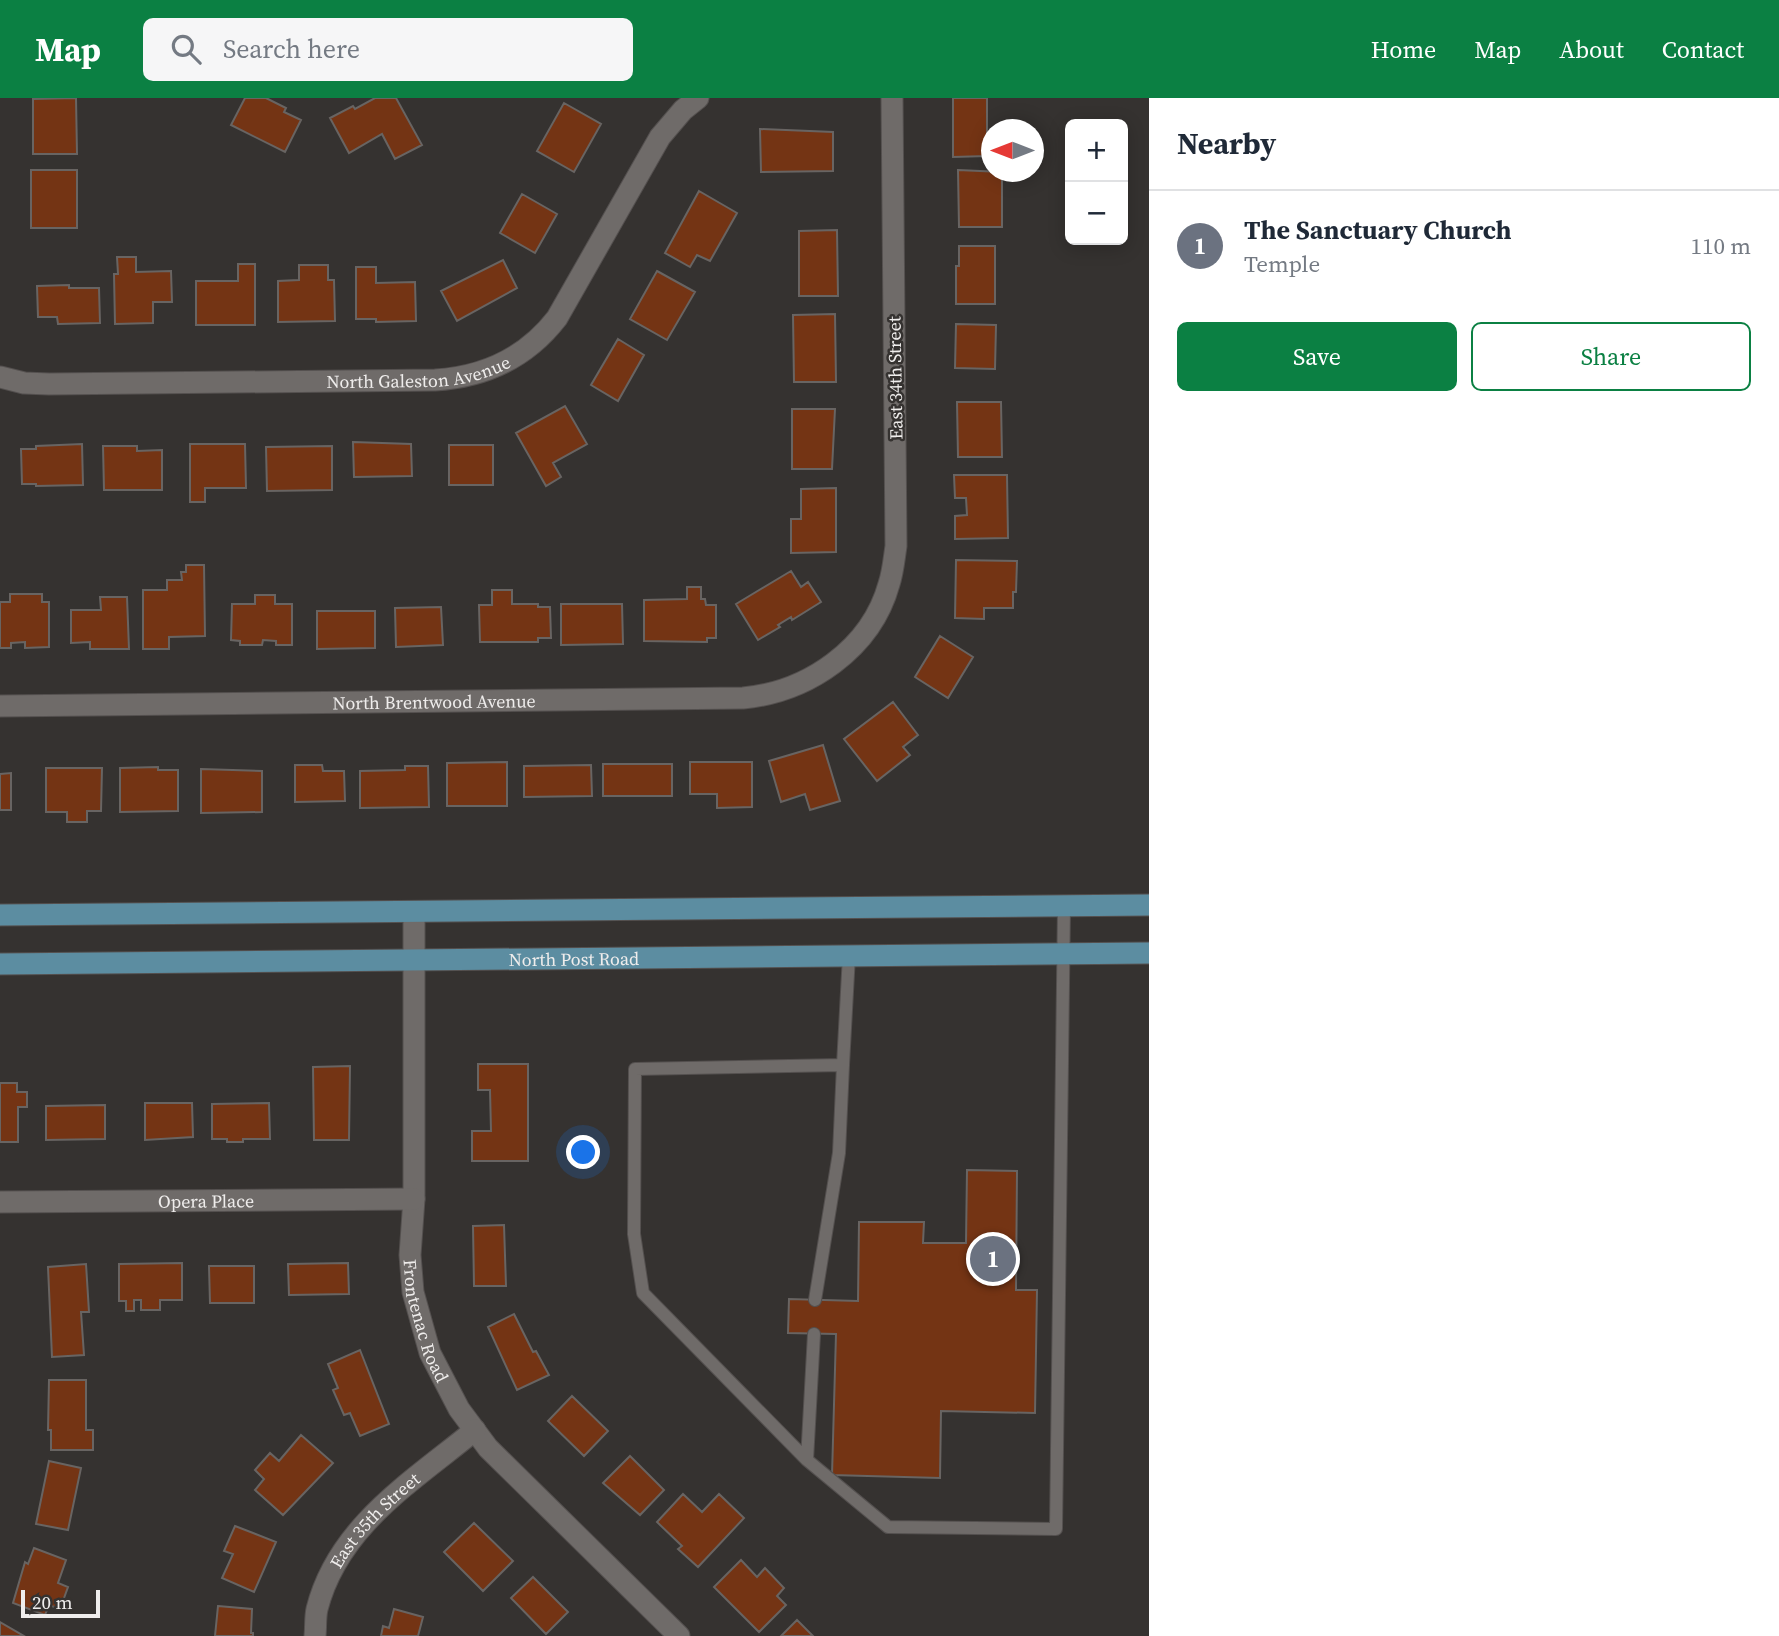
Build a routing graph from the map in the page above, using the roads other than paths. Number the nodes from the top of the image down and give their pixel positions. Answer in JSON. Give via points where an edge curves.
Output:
{"nodes":[{"id":1,"x":698,"y":98,"type":"edge"},
{"id":2,"x":892,"y":98,"type":"edge"},
{"id":3,"x":0,"y":377,"type":"edge"},
{"id":4,"x":852,"y":647,"type":"joint"},
{"id":5,"x":0,"y":706,"type":"edge"},
{"id":6,"x":1149,"y":905,"type":"edge"},
{"id":7,"x":1064,"y":906,"type":"junction"},
{"id":8,"x":414,"y":912,"type":"junction"},
{"id":9,"x":0,"y":915,"type":"edge"},
{"id":10,"x":1149,"y":953,"type":"edge"},
{"id":11,"x":1064,"y":954,"type":"junction"},
{"id":12,"x":849,"y":955,"type":"junction"},
{"id":13,"x":414,"y":960,"type":"junction"},
{"id":14,"x":0,"y":964,"type":"edge"},
{"id":15,"x":843,"y":1065,"type":"junction"},
{"id":16,"x":414,"y":1199,"type":"junction"},
{"id":17,"x":0,"y":1202,"type":"edge"},
{"id":18,"x":815,"y":1300,"type":"dead end"},
{"id":19,"x":814,"y":1334,"type":"dead end"},
{"id":20,"x":475,"y":1430,"type":"junction"},
{"id":21,"x":807,"y":1461,"type":"junction"},
{"id":22,"x":315,"y":1636,"type":"edge"},
{"id":23,"x":678,"y":1636,"type":"edge"}],
"edges":[{"from":1,"to":3,"type":"street","name":"North Galeston Avenue","via":[[660,137],[550,328],[520,354],[486,371],[435,380],[116,384],[35,384]]},
{"from":2,"to":4,"type":"street","name":"East 34th Street","via":[[896,546],[885,595]]},
{"from":4,"to":5,"type":"street","name":"North Brentwood Avenue","via":[[814,677],[743,698]]},
{"from":6,"to":7,"type":"main road"},
{"from":7,"to":8,"type":"main road"},
{"from":7,"to":11,"type":"lane"},
{"from":8,"to":9,"type":"main road"},
{"from":8,"to":13,"type":"street","name":"Frontenac Road"},
{"from":10,"to":11,"type":"main road","name":"North Post Road"},
{"from":11,"to":12,"type":"main road","name":"North Post Road"},
{"from":11,"to":21,"type":"lane","via":[[1056,1529],[888,1527]]},
{"from":12,"to":13,"type":"main road","name":"North Post Road"},
{"from":12,"to":15,"type":"lane"},
{"from":13,"to":14,"type":"main road","name":"North Post Road"},
{"from":13,"to":16,"type":"street","name":"Frontenac Road"},
{"from":15,"to":18,"type":"lane","via":[[839,1153]]},
{"from":15,"to":21,"type":"lane","via":[[635,1069],[634,1234],[643,1293]]},
{"from":16,"to":17,"type":"street","name":"Opera Place"},
{"from":16,"to":20,"type":"street","name":"Frontenac Road","via":[[410,1255],[419,1317],[430,1353]]},
{"from":19,"to":21,"type":"lane"},
{"from":20,"to":22,"type":"street","name":"East 35th Street","via":[[364,1522],[348,1541],[322,1596]]},
{"from":20,"to":23,"type":"street","name":"Frontenac Road"}]}
